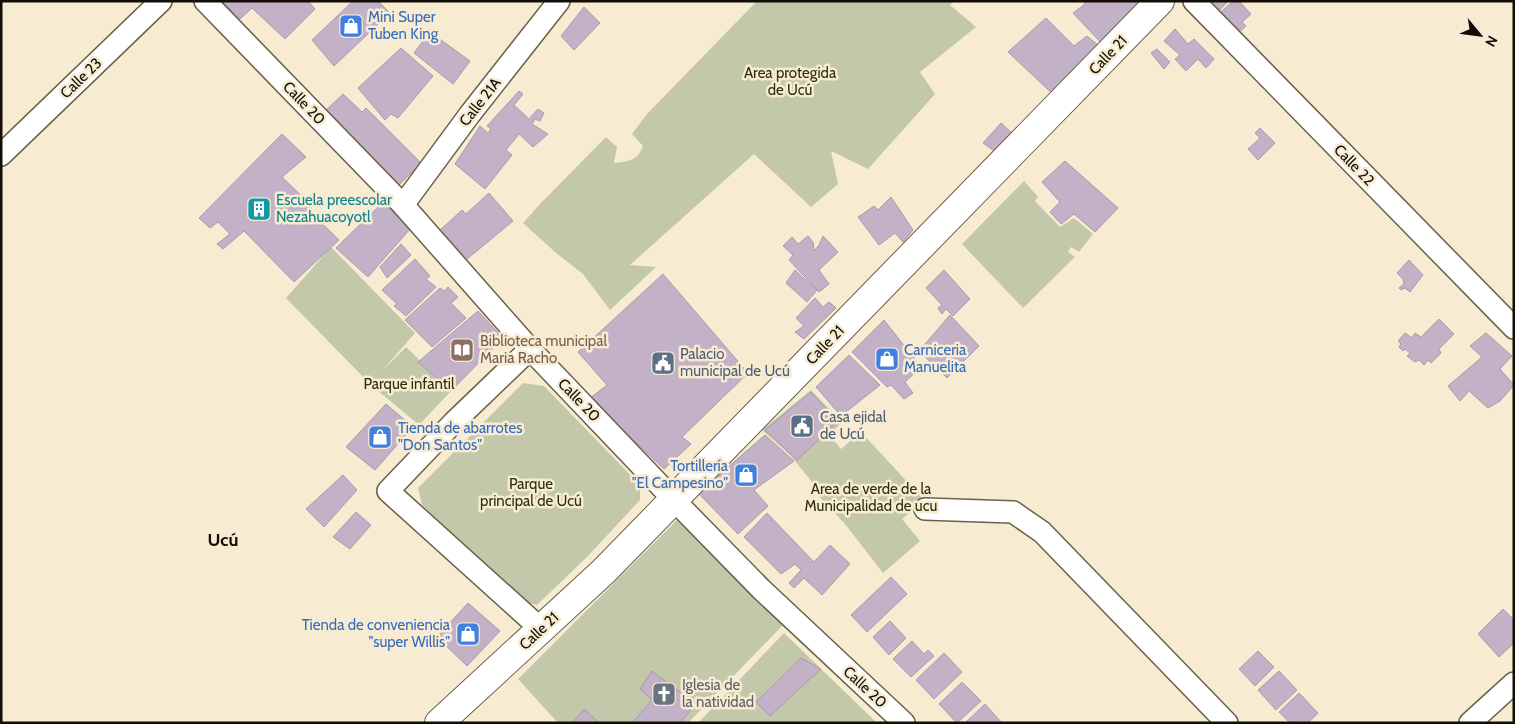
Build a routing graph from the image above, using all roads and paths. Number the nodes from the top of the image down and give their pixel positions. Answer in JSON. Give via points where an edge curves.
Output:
{"nodes":[{"id":1,"x":161,"y":1,"type":"edge"},
{"id":2,"x":205,"y":1,"type":"edge"},
{"id":3,"x":559,"y":1,"type":"edge"},
{"id":4,"x":1160,"y":1,"type":"edge"},
{"id":5,"x":1194,"y":1,"type":"edge"},
{"id":6,"x":1,"y":155,"type":"edge"},
{"id":7,"x":403,"y":205,"type":"junction"},
{"id":8,"x":1514,"y":328,"type":"edge"},
{"id":9,"x":530,"y":349,"type":"junction"},
{"id":10,"x":674,"y":500,"type":"junction"},
{"id":11,"x":925,"y":509,"type":"dead end"},
{"id":12,"x":541,"y":629,"type":"junction"},
{"id":13,"x":1514,"y":683,"type":"edge"},
{"id":14,"x":439,"y":723,"type":"edge"},
{"id":15,"x":904,"y":723,"type":"edge"},
{"id":16,"x":1227,"y":723,"type":"edge"},
{"id":17,"x":1470,"y":723,"type":"edge"}],
"edges":[{"from":1,"to":6,"type":"street","name":"Calle 23"},
{"from":2,"to":7,"type":"street","name":"Calle 20"},
{"from":3,"to":7,"type":"street","name":"Calle 21A"},
{"from":4,"to":10,"type":"main road","name":"Calle 21"},
{"from":5,"to":8,"type":"street","name":"Calle 22"},
{"from":7,"to":9,"type":"street","name":"Calle 20"},
{"from":9,"to":10,"type":"street","name":"Calle 20"},
{"from":9,"to":12,"type":"street","via":[[388,491]]},
{"from":10,"to":12,"type":"main road","name":"Calle 21"},
{"from":10,"to":15,"type":"street","name":"Calle 20","via":[[761,589]]},
{"from":11,"to":16,"type":"street","via":[[1013,512],[1042,532]]},
{"from":12,"to":14,"type":"main road","name":"Calle 21"},
{"from":13,"to":17,"type":"street"}]}
